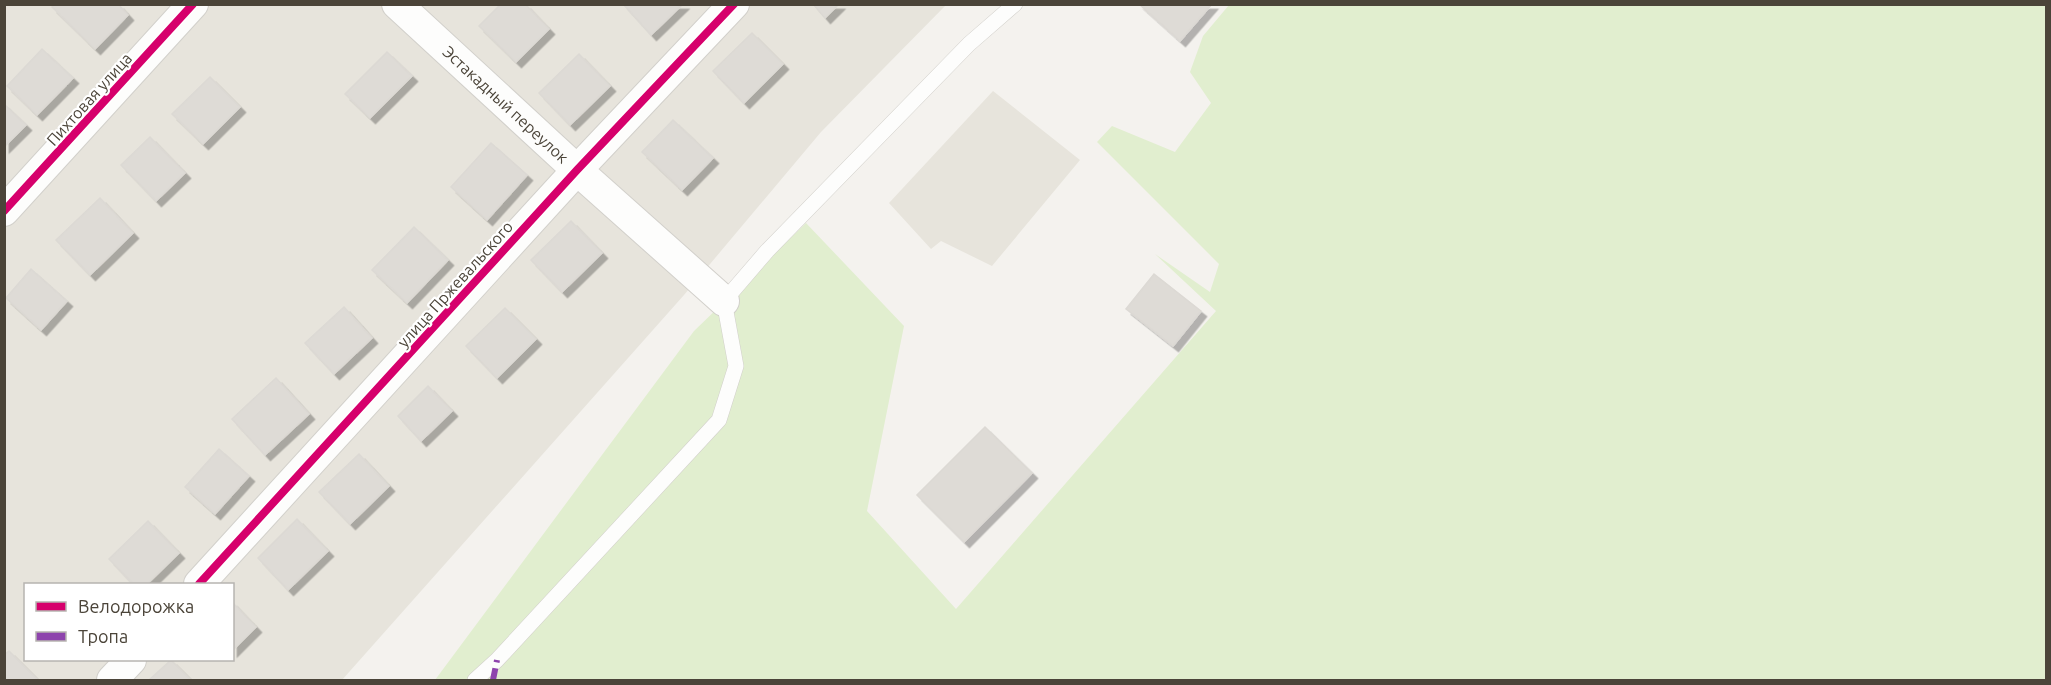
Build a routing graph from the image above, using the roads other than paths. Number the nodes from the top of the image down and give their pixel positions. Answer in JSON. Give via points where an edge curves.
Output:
{"nodes":[{"id":1,"x":193,"y":4,"type":"edge"},
{"id":2,"x":397,"y":4,"type":"edge"},
{"id":3,"x":734,"y":4,"type":"edge"},
{"id":4,"x":1015,"y":4,"type":"edge"},
{"id":5,"x":577,"y":170,"type":"junction"},
{"id":6,"x":4,"y":211,"type":"edge"},
{"id":7,"x":724,"y":301,"type":"junction"},
{"id":8,"x":201,"y":583,"type":"edge"},
{"id":9,"x":130,"y":661,"type":"edge"},
{"id":10,"x":112,"y":681,"type":"edge"},
{"id":11,"x":475,"y":681,"type":"edge"}],
"edges":[{"from":1,"to":6,"type":"street","name":"Пихтовая улица"},
{"from":2,"to":5,"type":"street","name":"Эстакадный переулок"},
{"from":3,"to":5,"type":"street","name":"улица Пржевальского"},
{"from":4,"to":7,"type":"lane","via":[[969,44],[767,251]]},
{"from":5,"to":7,"type":"street","name":"Эстакадный переулок"},
{"from":5,"to":8,"type":"street","name":"улица Пржевальского"},
{"from":7,"to":11,"type":"lane","via":[[736,366],[719,420]]},
{"from":9,"to":10,"type":"street"}]}
